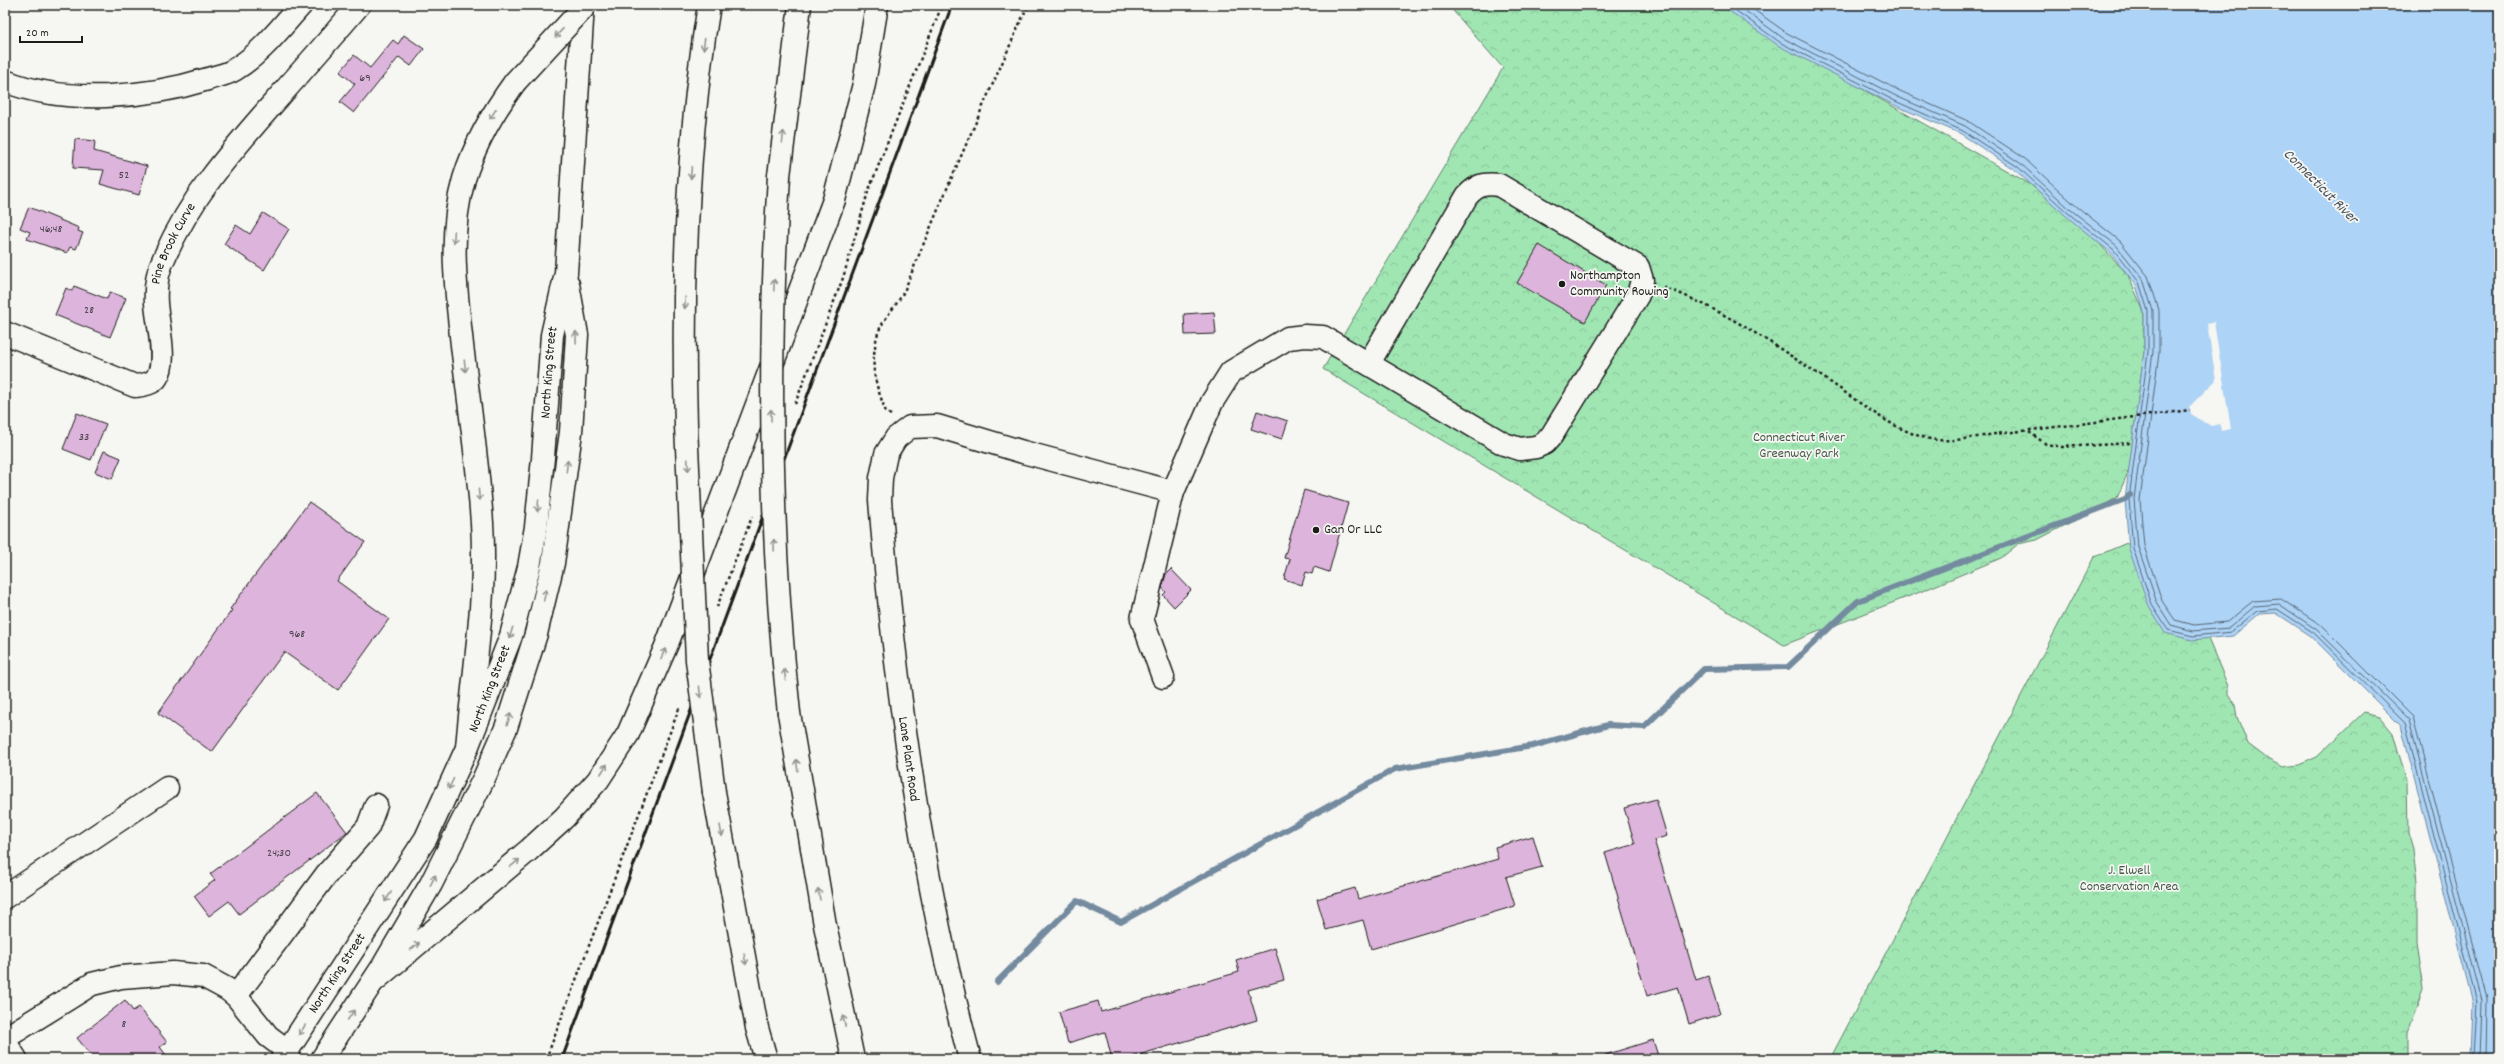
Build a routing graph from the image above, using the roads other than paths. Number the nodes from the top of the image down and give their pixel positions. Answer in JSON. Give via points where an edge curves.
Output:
{"nodes":[{"id":1,"x":301,"y":5,"type":"edge"},
{"id":2,"x":359,"y":5,"type":"edge"},
{"id":3,"x":585,"y":5,"type":"edge"},
{"id":4,"x":709,"y":5,"type":"edge"},
{"id":5,"x":800,"y":5,"type":"edge"},
{"id":6,"x":877,"y":5,"type":"edge"},
{"id":7,"x":5,"y":81,"type":"edge"},
{"id":8,"x":566,"y":273,"type":"junction"},
{"id":9,"x":5,"y":333,"type":"edge"},
{"id":10,"x":1369,"y":363,"type":"junction"},
{"id":11,"x":1173,"y":492,"type":"junction"},
{"id":12,"x":1164,"y":677,"type":"dead end"},
{"id":13,"x":467,"y":748,"type":"junction"},
{"id":14,"x":167,"y":788,"type":"dead end"},
{"id":15,"x":376,"y":805,"type":"dead end"},
{"id":16,"x":5,"y":897,"type":"edge"},
{"id":17,"x":375,"y":980,"type":"junction"},
{"id":18,"x":236,"y":996,"type":"junction"},
{"id":19,"x":5,"y":1038,"type":"edge"},
{"id":20,"x":5,"y":1042,"type":"edge"},
{"id":21,"x":285,"y":1055,"type":"edge"},
{"id":22,"x":16,"y":1059,"type":"edge"},
{"id":23,"x":322,"y":1059,"type":"edge"},
{"id":24,"x":766,"y":1059,"type":"edge"},
{"id":25,"x":853,"y":1059,"type":"edge"},
{"id":26,"x":970,"y":1059,"type":"edge"}],
"edges":[{"from":1,"to":7,"type":"main road","via":[[259,52],[233,71],[190,85],[116,97],[49,93]]},
{"from":2,"to":9,"type":"main road","name":"Pine Brook Curve","via":[[215,171],[179,225],[156,282],[161,353],[161,369],[157,379],[135,386]]},
{"from":3,"to":8,"type":"main road","name":"North King Street"},
{"from":3,"to":13,"type":"main road","one_way":true,"bridge":true,"via":[[515,82],[491,117],[471,158],[459,201],[454,244],[455,286],[482,524],[481,607]]},
{"from":4,"to":24,"type":"main road","one_way":true,"bridge":true,"via":[[699,83],[687,234],[684,310],[686,426],[697,660],[714,792],[757,1028]]},
{"from":25,"to":5,"type":"main road","one_way":true,"bridge":true,"via":[[825,925],[789,713],[780,639],[772,496],[772,326],[779,176]]},
{"from":17,"to":6,"type":"main road","one_way":true,"via":[[564,818],[598,780],[628,734],[667,644],[834,200],[864,84]]},
{"from":8,"to":13,"type":"main road","name":"North King Street","one_way":true,"via":[[552,335],[544,458],[529,567],[511,636]]},
{"from":17,"to":8,"type":"main road","name":"North King Street","one_way":true,"via":[[431,884],[484,778],[506,728],[536,634],[553,562],[571,432],[577,335]]},
{"from":10,"to":10,"type":"main road","via":[[1487,437],[1520,449],[1536,447],[1545,443],[1552,435],[1638,295],[1642,280],[1638,267],[1499,184],[1487,183],[1476,186],[1467,196]]},
{"from":10,"to":11,"type":"main road","via":[[1323,337],[1305,336],[1288,338],[1231,372],[1212,402]]},
{"from":11,"to":12,"type":"main road","via":[[1142,619]]},
{"from":11,"to":26,"type":"main road","name":"Lane Plant Road","via":[[937,426],[910,428],[896,438],[886,454],[880,500],[904,734],[924,865]]},
{"from":13,"to":21,"type":"main road","name":"North King Street","one_way":true,"via":[[426,838]]},
{"from":14,"to":16,"type":"main road"},
{"from":15,"to":18,"type":"main road","via":[[368,827],[326,875]]},
{"from":23,"to":17,"type":"main road","name":"North King Street","one_way":true},
{"from":18,"to":19,"type":"main road","via":[[204,976],[173,973],[121,977],[92,984]]},
{"from":18,"to":21,"type":"main road"},
{"from":20,"to":22,"type":"main road"}]}
